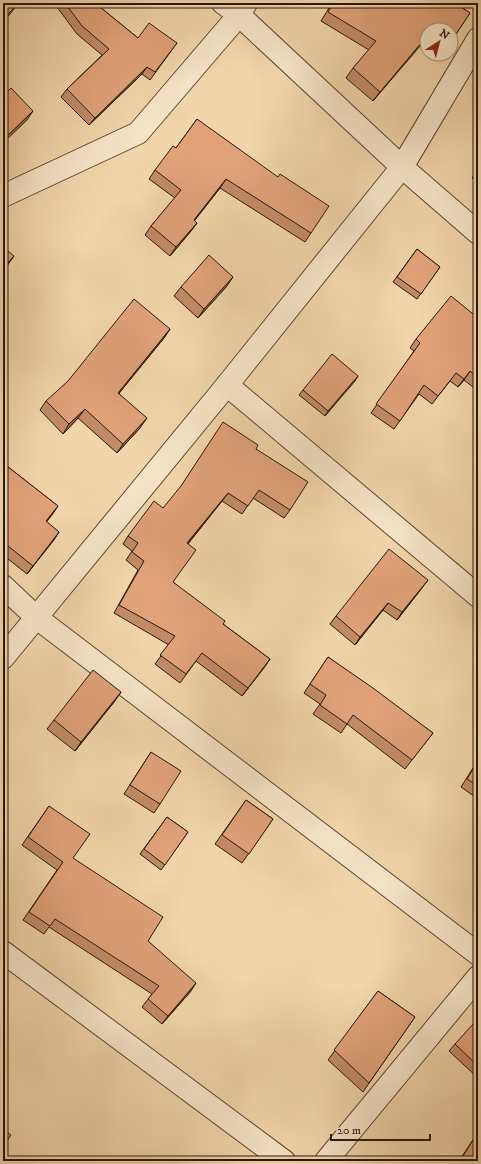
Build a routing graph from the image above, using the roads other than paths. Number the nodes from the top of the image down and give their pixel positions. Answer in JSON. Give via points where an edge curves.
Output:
{"nodes":[{"id":1,"x":236,"y":7,"type":"edge"},
{"id":2,"x":478,"y":39,"type":"edge"},
{"id":3,"x":402,"y":167,"type":"junction"},
{"id":4,"x":3,"y":196,"type":"edge"},
{"id":5,"x":478,"y":233,"type":"edge"},
{"id":6,"x":227,"y":385,"type":"junction"},
{"id":7,"x":3,"y":586,"type":"edge"},
{"id":8,"x":478,"y":596,"type":"edge"},
{"id":9,"x":37,"y":618,"type":"junction"},
{"id":10,"x":3,"y":658,"type":"edge"},
{"id":11,"x":3,"y":952,"type":"edge"},
{"id":12,"x":478,"y":954,"type":"edge"},
{"id":13,"x":478,"y":977,"type":"edge"},
{"id":14,"x":284,"y":1161,"type":"edge"},
{"id":15,"x":326,"y":1161,"type":"edge"}],
"edges":[{"from":1,"to":3,"type":"street"},
{"from":1,"to":4,"type":"street","via":[[138,133]]},
{"from":2,"to":3,"type":"street"},
{"from":3,"to":5,"type":"street"},
{"from":3,"to":6,"type":"street"},
{"from":6,"to":8,"type":"street"},
{"from":6,"to":9,"type":"street"},
{"from":7,"to":9,"type":"street"},
{"from":9,"to":10,"type":"street"},
{"from":9,"to":12,"type":"street"},
{"from":11,"to":14,"type":"street"},
{"from":13,"to":15,"type":"street"}]}
